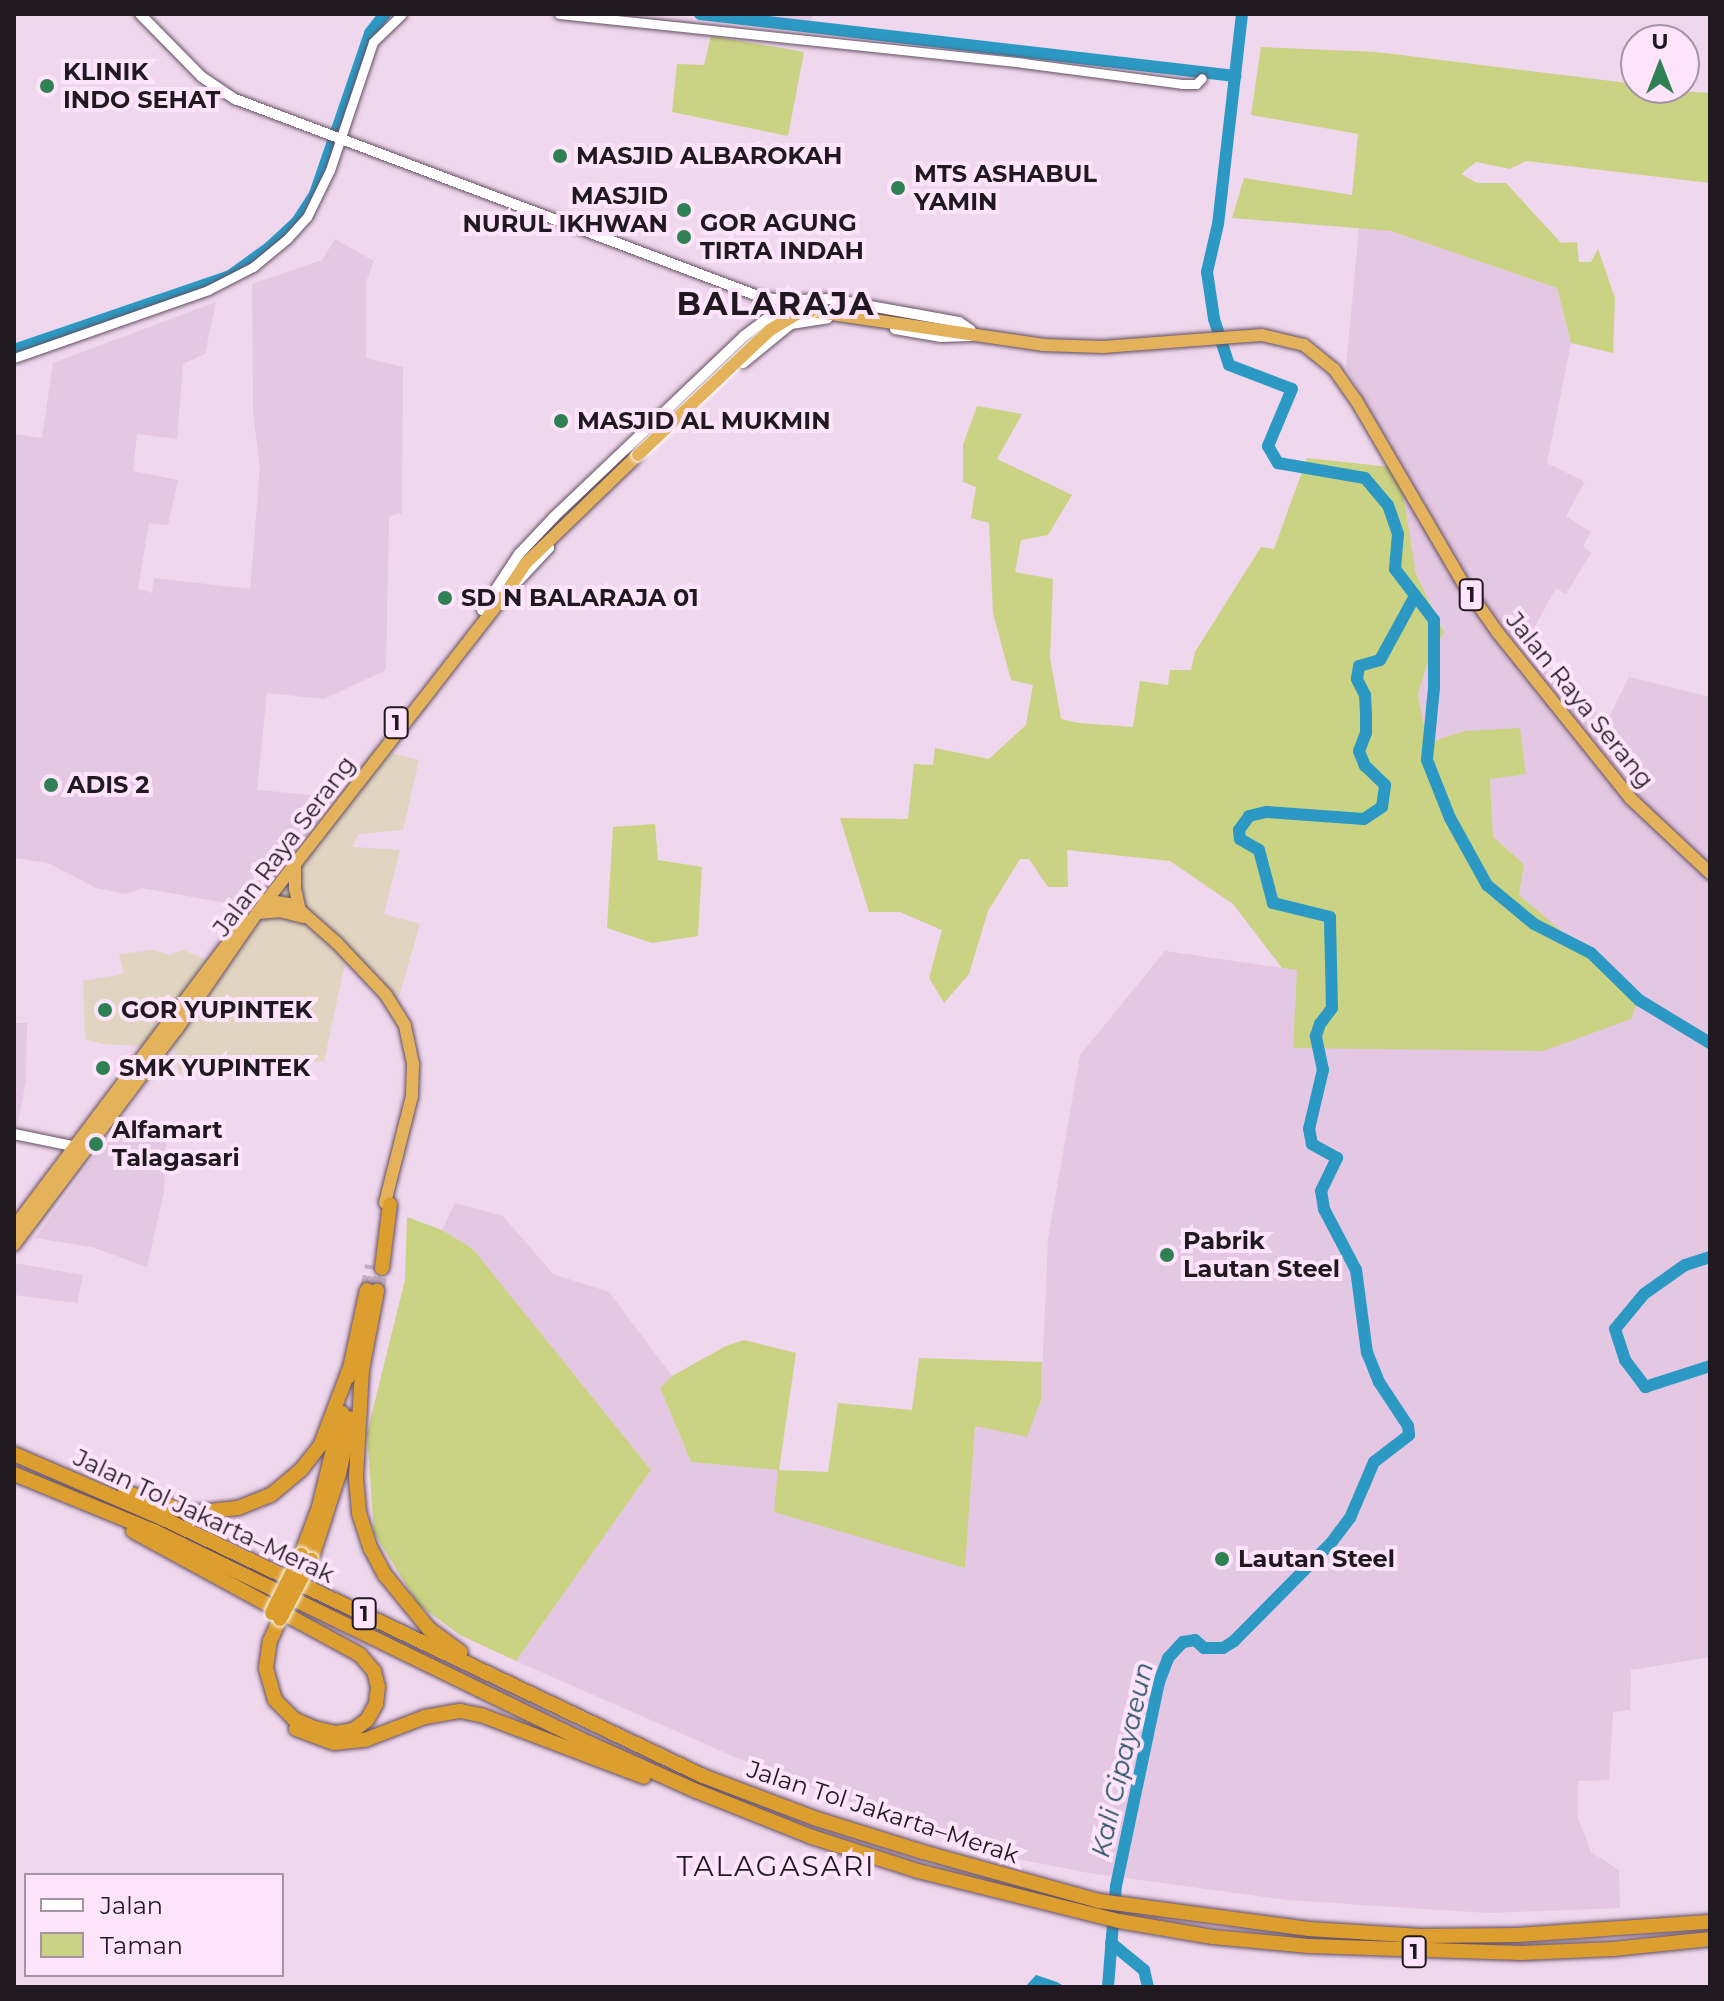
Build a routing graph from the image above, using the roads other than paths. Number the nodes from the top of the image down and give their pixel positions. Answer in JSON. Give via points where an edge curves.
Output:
{"nodes":[{"id":1,"x":140,"y":14,"type":"edge"},
{"id":2,"x":402,"y":14,"type":"edge"},
{"id":3,"x":559,"y":14,"type":"edge"},
{"id":4,"x":1202,"y":78,"type":"dead end"},
{"id":5,"x":341,"y":138,"type":"junction"},
{"id":6,"x":758,"y":296,"type":"junction"},
{"id":7,"x":795,"y":302,"type":"junction"},
{"id":8,"x":774,"y":313,"type":"junction"},
{"id":9,"x":780,"y":330,"type":"junction"},
{"id":10,"x":971,"y":333,"type":"junction"},
{"id":11,"x":744,"y":336,"type":"junction"},
{"id":12,"x":754,"y":353,"type":"junction"},
{"id":13,"x":14,"y":358,"type":"edge"},
{"id":14,"x":644,"y":433,"type":"junction"},
{"id":15,"x":659,"y":443,"type":"junction"},
{"id":16,"x":485,"y":612,"type":"junction"},
{"id":17,"x":291,"y":867,"type":"junction"},
{"id":18,"x":1710,"y":873,"type":"edge"},
{"id":19,"x":265,"y":900,"type":"junction"},
{"id":20,"x":301,"y":912,"type":"junction"},
{"id":21,"x":257,"y":913,"type":"junction"},
{"id":22,"x":204,"y":983,"type":"junction"},
{"id":23,"x":14,"y":1134,"type":"edge"},
{"id":24,"x":82,"y":1148,"type":"junction"},
{"id":25,"x":388,"y":1201,"type":"joint"},
{"id":26,"x":14,"y":1227,"type":"edge"},
{"id":27,"x":14,"y":1245,"type":"edge"},
{"id":28,"x":377,"y":1266,"type":"tunnel mouth"},
{"id":29,"x":372,"y":1290,"type":"tunnel mouth"},
{"id":30,"x":356,"y":1370,"type":"junction"},
{"id":31,"x":18,"y":1455,"type":"edge"},
{"id":32,"x":14,"y":1474,"type":"edge"},
{"id":33,"x":81,"y":1500,"type":"junction"},
{"id":34,"x":276,"y":1616,"type":"junction"},
{"id":35,"x":703,"y":1776,"type":"junction"},
{"id":36,"x":694,"y":1790,"type":"junction"},
{"id":37,"x":817,"y":1819,"type":"junction"},
{"id":38,"x":812,"y":1837,"type":"junction"},
{"id":39,"x":1710,"y":1922,"type":"edge"},
{"id":40,"x":1710,"y":1939,"type":"edge"}],
"edges":[{"from":1,"to":5,"type":"main road","via":[[219,89]]},
{"from":2,"to":5,"type":"street","via":[[373,42]]},
{"from":3,"to":4,"type":"street","via":[[1182,84],[1196,84]]},
{"from":5,"to":6,"type":"main road"},
{"from":5,"to":13,"type":"street","via":[[307,217],[253,267],[208,290]]},
{"from":6,"to":7,"type":"main road"},
{"from":6,"to":8,"type":"main road"},
{"from":7,"to":8,"type":"main road"},
{"from":7,"to":10,"type":"main road","via":[[850,301],[959,322]]},
{"from":8,"to":9,"type":"main road"},
{"from":8,"to":11,"type":"main road"},
{"from":9,"to":10,"type":"main road","via":[[804,320],[832,318],[941,337]]},
{"from":9,"to":12,"type":"main road"},
{"from":10,"to":16,"type":"highway","name":"Jalan Raya Serang","number":"1","bridge":true,"via":[[823,305],[781,316],[573,507]]},
{"from":10,"to":18,"type":"highway","name":"Jalan Raya Serang","number":"1","via":[[1043,345],[1288,338],[1322,356],[1498,633],[1630,798]]},
{"from":11,"to":12,"type":"main road","via":[[746,348]]},
{"from":11,"to":14,"type":"main road"},
{"from":12,"to":15,"type":"main road"},
{"from":14,"to":15,"type":"main road","via":[[649,443]]},
{"from":14,"to":16,"type":"main road","via":[[535,536],[501,578]]},
{"from":15,"to":16,"type":"main road"},
{"from":16,"to":17,"type":"highway","name":"Jalan Raya Serang","number":"1"},
{"from":17,"to":19,"type":"highway","name":"Jalan Raya Serang","number":"1"},
{"from":17,"to":20,"type":"highway"},
{"from":19,"to":20,"type":"highway"},
{"from":19,"to":21,"type":"highway","name":"Jalan Raya Serang","number":"1"},
{"from":19,"to":22,"type":"highway","name":"Jalan Raya Serang","number":"1"},
{"from":20,"to":21,"type":"highway"},
{"from":20,"to":25,"type":"highway","via":[[386,995],[405,1026],[413,1065],[412,1096]]},
{"from":21,"to":22,"type":"highway","name":"Jalan Raya Serang","number":"1"},
{"from":22,"to":24,"type":"highway","name":"Jalan Raya Serang","number":"1"},
{"from":23,"to":24,"type":"main road"},
{"from":24,"to":26,"type":"highway","name":"Jalan Raya Serang","number":"1"},
{"from":24,"to":27,"type":"highway","name":"Jalan Raya Serang","number":"1"},
{"from":25,"to":28,"type":"highway"},
{"from":29,"to":30,"type":"highway"},
{"from":30,"to":31,"type":"highway","via":[[321,1444],[301,1470],[271,1495],[238,1508],[180,1511]]},
{"from":30,"to":34,"type":"highway","bridge":true,"via":[[339,1474]]},
{"from":30,"to":35,"type":"highway","via":[[359,1513],[385,1575],[421,1620],[478,1662]]},
{"from":31,"to":35,"type":"highway","name":"Jalan Tol Jakarta–Merak","number":"1","via":[[164,1519]]},
{"from":32,"to":33,"type":"highway","name":"Jalan Tol Jakarta–Merak","number":"1"},
{"from":33,"to":34,"type":"highway","via":[[360,1655],[374,1671],[378,1687],[367,1720],[336,1733],[294,1719],[275,1700],[266,1668]]},
{"from":33,"to":36,"type":"highway","name":"Jalan Tol Jakarta–Merak","number":"1"},
{"from":34,"to":36,"type":"highway","via":[[261,1653],[262,1686],[287,1724],[312,1738],[334,1743],[365,1740],[425,1717],[460,1711],[669,1787]]},
{"from":35,"to":37,"type":"highway","name":"Jalan Tol Jakarta–Merak","number":"1"},
{"from":36,"to":38,"type":"highway","name":"Jalan Tol Jakarta–Merak","number":"1"},
{"from":37,"to":38,"type":"highway"},
{"from":37,"to":39,"type":"highway","name":"Jalan Tol Jakarta–Merak","number":"1","via":[[1099,1901],[1309,1929],[1421,1936],[1610,1931]]},
{"from":38,"to":40,"type":"highway","name":"Jalan Tol Jakarta–Merak","number":"1","via":[[918,1871],[1099,1917],[1213,1937],[1410,1952],[1552,1952]]}]}
